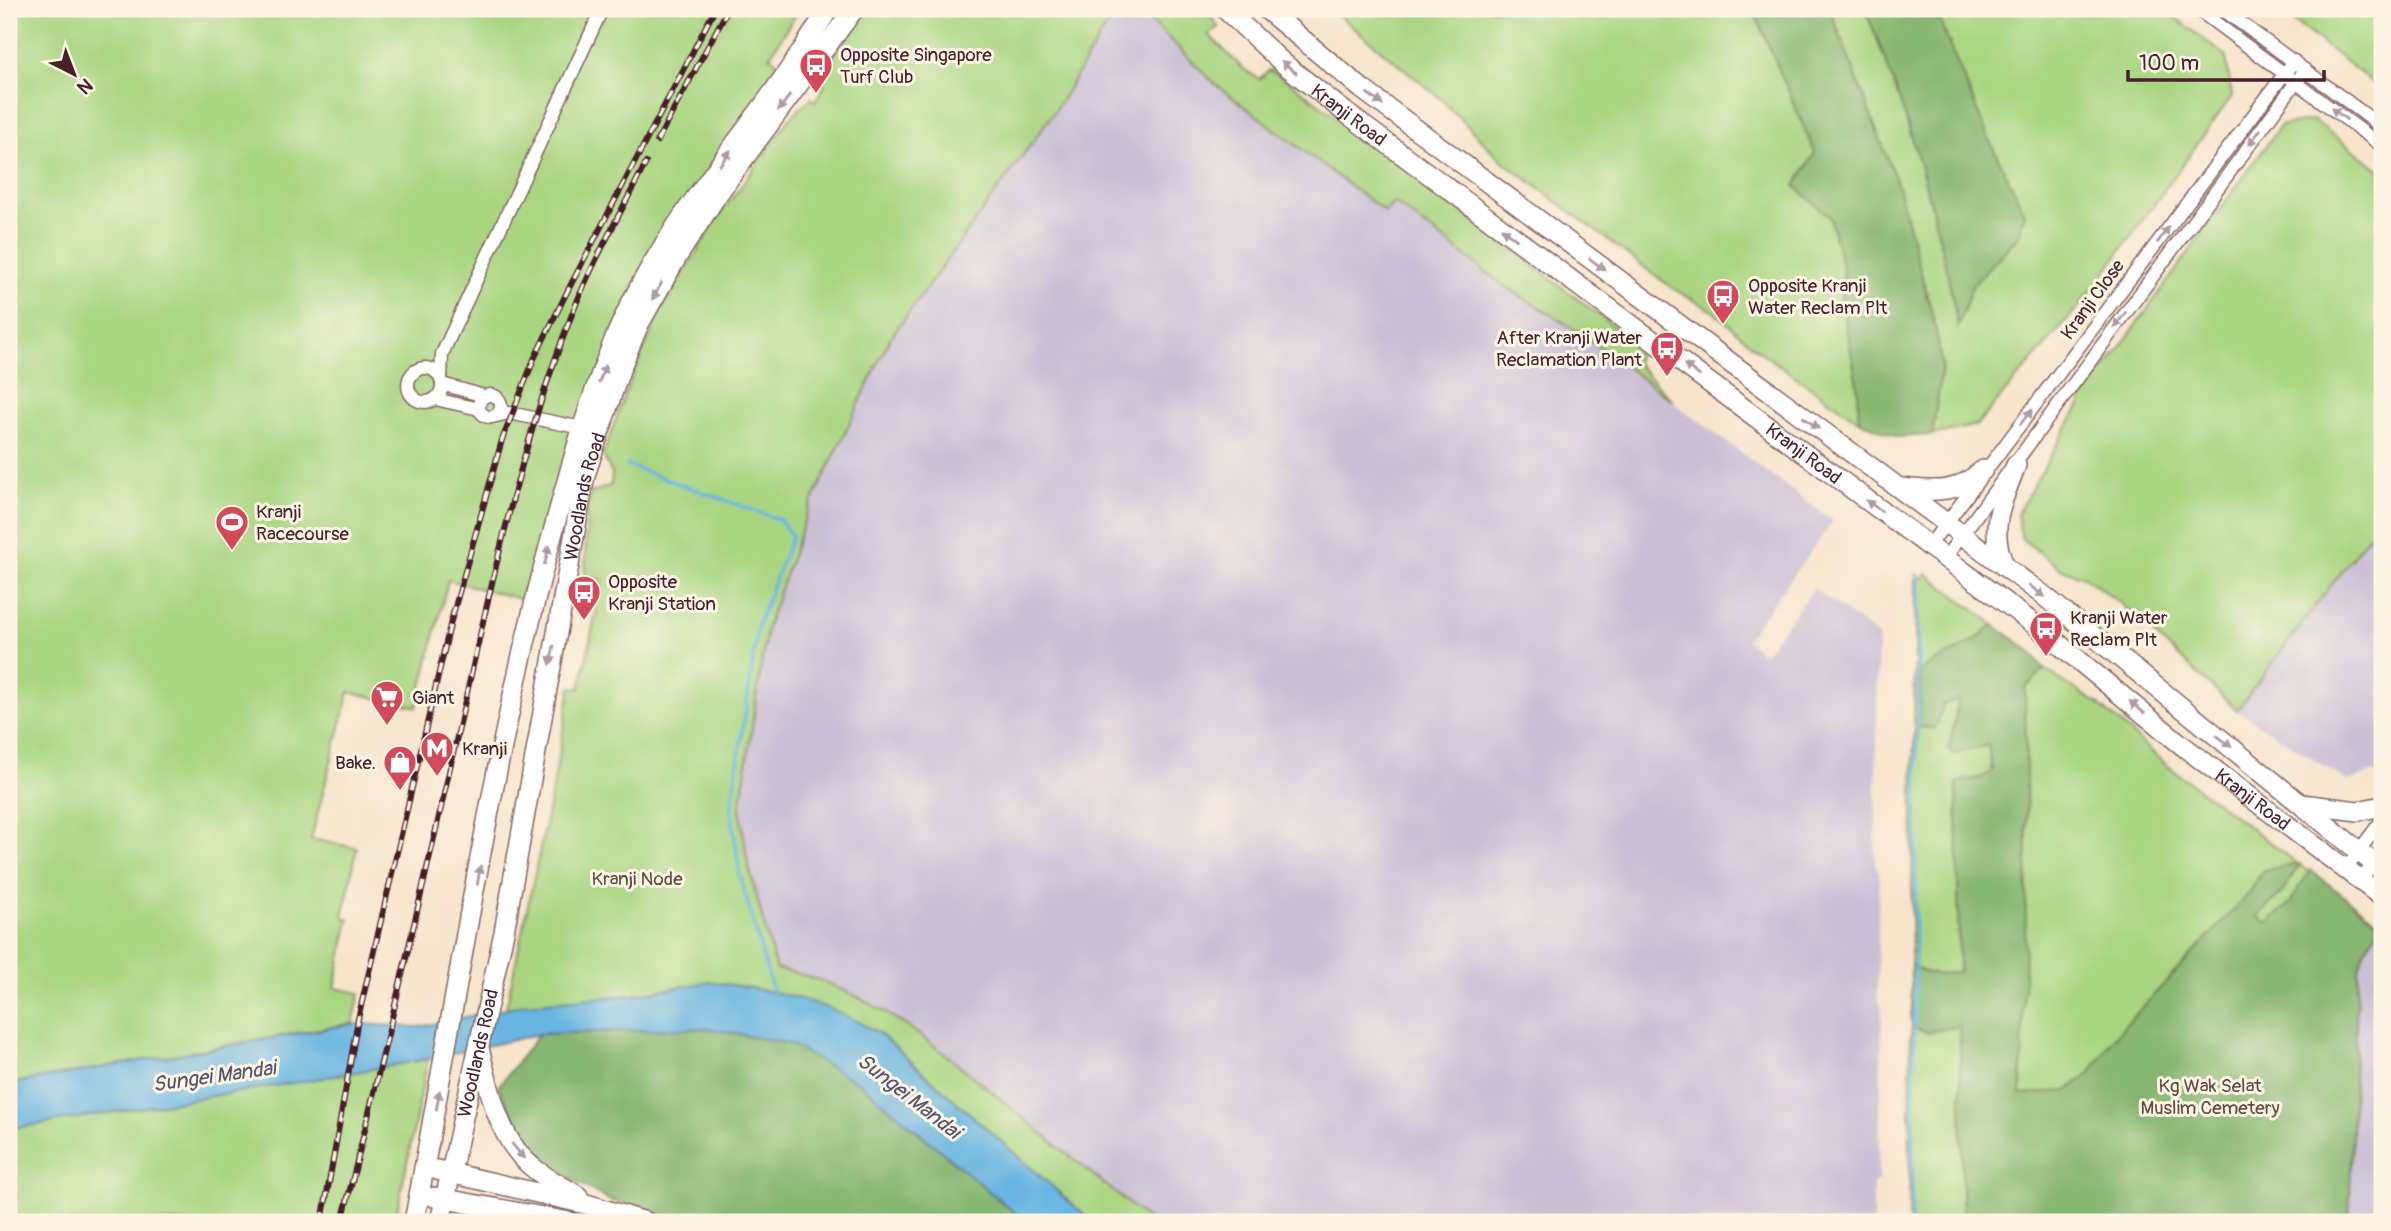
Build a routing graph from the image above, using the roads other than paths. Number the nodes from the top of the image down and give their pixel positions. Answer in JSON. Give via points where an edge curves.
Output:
{"nodes":[{"id":1,"x":602,"y":9,"type":"edge"},
{"id":2,"x":828,"y":9,"type":"edge"},
{"id":3,"x":854,"y":9,"type":"edge"},
{"id":4,"x":1225,"y":9,"type":"edge"},
{"id":5,"x":1266,"y":9,"type":"edge"},
{"id":6,"x":2197,"y":9,"type":"edge"},
{"id":7,"x":2221,"y":9,"type":"edge"},
{"id":8,"x":2294,"y":61,"type":"junction"},
{"id":9,"x":2305,"y":70,"type":"junction"},
{"id":10,"x":2284,"y":74,"type":"junction"},
{"id":11,"x":2295,"y":82,"type":"junction"},
{"id":12,"x":2382,"y":127,"type":"edge"},
{"id":13,"x":2382,"y":146,"type":"edge"},
{"id":14,"x":442,"y":354,"type":"junction"},
{"id":15,"x":423,"y":368,"type":"junction"},
{"id":16,"x":442,"y":382,"type":"junction"},
{"id":17,"x":484,"y":396,"type":"junction"},
{"id":18,"x":435,"y":399,"type":"junction"},
{"id":19,"x":500,"y":401,"type":"junction"},
{"id":20,"x":479,"y":409,"type":"junction"},
{"id":21,"x":509,"y":413,"type":"junction"},
{"id":22,"x":492,"y":417,"type":"junction"},
{"id":23,"x":582,"y":428,"type":"junction"},
{"id":24,"x":2016,"y":465,"type":"junction"},
{"id":25,"x":1983,"y":470,"type":"junction"},
{"id":26,"x":1901,"y":488,"type":"junction"},
{"id":27,"x":1954,"y":529,"type":"junction"},
{"id":28,"x":1937,"y":552,"type":"junction"},
{"id":29,"x":2005,"y":567,"type":"junction"},
{"id":30,"x":2196,"y":718,"type":"junction"},
{"id":31,"x":2183,"y":746,"type":"junction"},
{"id":32,"x":2301,"y":803,"type":"junction"},
{"id":33,"x":2382,"y":806,"type":"edge"},
{"id":34,"x":2382,"y":820,"type":"edge"},
{"id":35,"x":2374,"y":859,"type":"edge"},
{"id":36,"x":2353,"y":874,"type":"junction"},
{"id":37,"x":2382,"y":897,"type":"edge"},
{"id":38,"x":504,"y":932,"type":"junction"},
{"id":39,"x":467,"y":943,"type":"junction"},
{"id":40,"x":478,"y":1042,"type":"junction"},
{"id":41,"x":426,"y":1168,"type":"junction"},
{"id":42,"x":449,"y":1173,"type":"junction"},
{"id":43,"x":420,"y":1194,"type":"junction"},
{"id":44,"x":444,"y":1199,"type":"junction"},
{"id":45,"x":590,"y":1205,"type":"junction"},
{"id":46,"x":414,"y":1222,"type":"edge"},
{"id":47,"x":440,"y":1222,"type":"edge"},
{"id":48,"x":570,"y":1222,"type":"edge"},
{"id":49,"x":646,"y":1222,"type":"edge"}],
"edges":[{"from":1,"to":14,"type":"street"},
{"from":23,"to":2,"type":"main road","name":"Woodlands Road","one_way":true,"via":[[642,284]]},
{"from":3,"to":38,"type":"main road","name":"Woodlands Road","one_way":true,"via":[[678,255],[621,367],[585,475]]},
{"from":28,"to":4,"type":"main road","name":"Kranji Road","one_way":true,"via":[[1345,112]]},
{"from":5,"to":26,"type":"main road","name":"Kranji Road","one_way":true,"via":[[1362,89]]},
{"from":6,"to":10,"type":"street"},
{"from":7,"to":8,"type":"street"},
{"from":8,"to":9,"type":"street"},
{"from":8,"to":10,"type":"street","name":"Kranji Close"},
{"from":9,"to":11,"type":"street","name":"Kranji Close"},
{"from":9,"to":12,"type":"street"},
{"from":10,"to":11,"type":"street"},
{"from":25,"to":10,"type":"street","name":"Kranji Close","one_way":true,"via":[[2058,378]]},
{"from":13,"to":11,"type":"street","one_way":true},
{"from":11,"to":24,"type":"street","name":"Kranji Close","one_way":true},
{"from":14,"to":15,"type":"street"},
{"from":14,"to":16,"type":"street"},
{"from":15,"to":16,"type":"street","via":[[436,372]]},
{"from":15,"to":18,"type":"street","via":[[409,379],[410,393],[421,402]]},
{"from":16,"to":17,"type":"street"},
{"from":16,"to":18,"type":"street"},
{"from":17,"to":19,"type":"street"},
{"from":17,"to":20,"type":"street"},
{"from":18,"to":20,"type":"street"},
{"from":19,"to":21,"type":"street"},
{"from":19,"to":22,"type":"street","via":[[499,412]]},
{"from":20,"to":22,"type":"street"},
{"from":21,"to":22,"type":"street"},
{"from":21,"to":23,"type":"street"},
{"from":39,"to":23,"type":"main road","name":"Woodlands Road","one_way":true,"via":[[496,768],[520,659]]},
{"from":24,"to":27,"type":"street","name":"Kranji Close"},
{"from":24,"to":29,"type":"main road","via":[[1995,530],[1996,548]]},
{"from":25,"to":26,"type":"main road","via":[[1955,488]]},
{"from":25,"to":27,"type":"street","name":"Kranji Close"},
{"from":26,"to":27,"type":"main road","name":"Kranji Road"},
{"from":27,"to":28,"type":"street","name":"Kranji Close"},
{"from":27,"to":28,"type":"street","name":"Kranji Close"},
{"from":27,"to":29,"type":"main road","name":"Kranji Road"},
{"from":31,"to":28,"type":"main road","name":"Kranji Road","one_way":true,"via":[[2092,669]]},
{"from":29,"to":30,"type":"main road","name":"Kranji Road","one_way":true},
{"from":30,"to":31,"type":"main road"},
{"from":30,"to":32,"type":"main road","name":"Kranji Road","one_way":true},
{"from":31,"to":36,"type":"main road","name":"Kranji Road"},
{"from":32,"to":33,"type":"main road","via":[[2358,811]]},
{"from":32,"to":35,"type":"main road","name":"Kranji Road"},
{"from":34,"to":35,"type":"street"},
{"from":35,"to":36,"type":"street"},
{"from":35,"to":36,"type":"street"},
{"from":36,"to":37,"type":"main road","name":"Kranji Road"},
{"from":38,"to":39,"type":"main road","via":[[484,955]]},
{"from":38,"to":40,"type":"main road","name":"Woodlands Road"},
{"from":41,"to":39,"type":"main road","name":"Woodlands Road","one_way":true},
{"from":40,"to":42,"type":"main road","name":"Woodlands Road"},
{"from":40,"to":45,"type":"main road","one_way":true,"via":[[494,1103],[510,1141],[535,1170]]},
{"from":41,"to":42,"type":"main road"},
{"from":41,"to":43,"type":"main road","name":"Woodlands Road"},
{"from":42,"to":44,"type":"main road","name":"Woodlands Road"},
{"from":42,"to":45,"type":"main road"},
{"from":43,"to":44,"type":"main road"},
{"from":43,"to":46,"type":"main road","name":"Woodlands Road"},
{"from":44,"to":47,"type":"main road","name":"Woodlands Road"},
{"from":44,"to":48,"type":"main road"},
{"from":45,"to":49,"type":"main road"}]}
